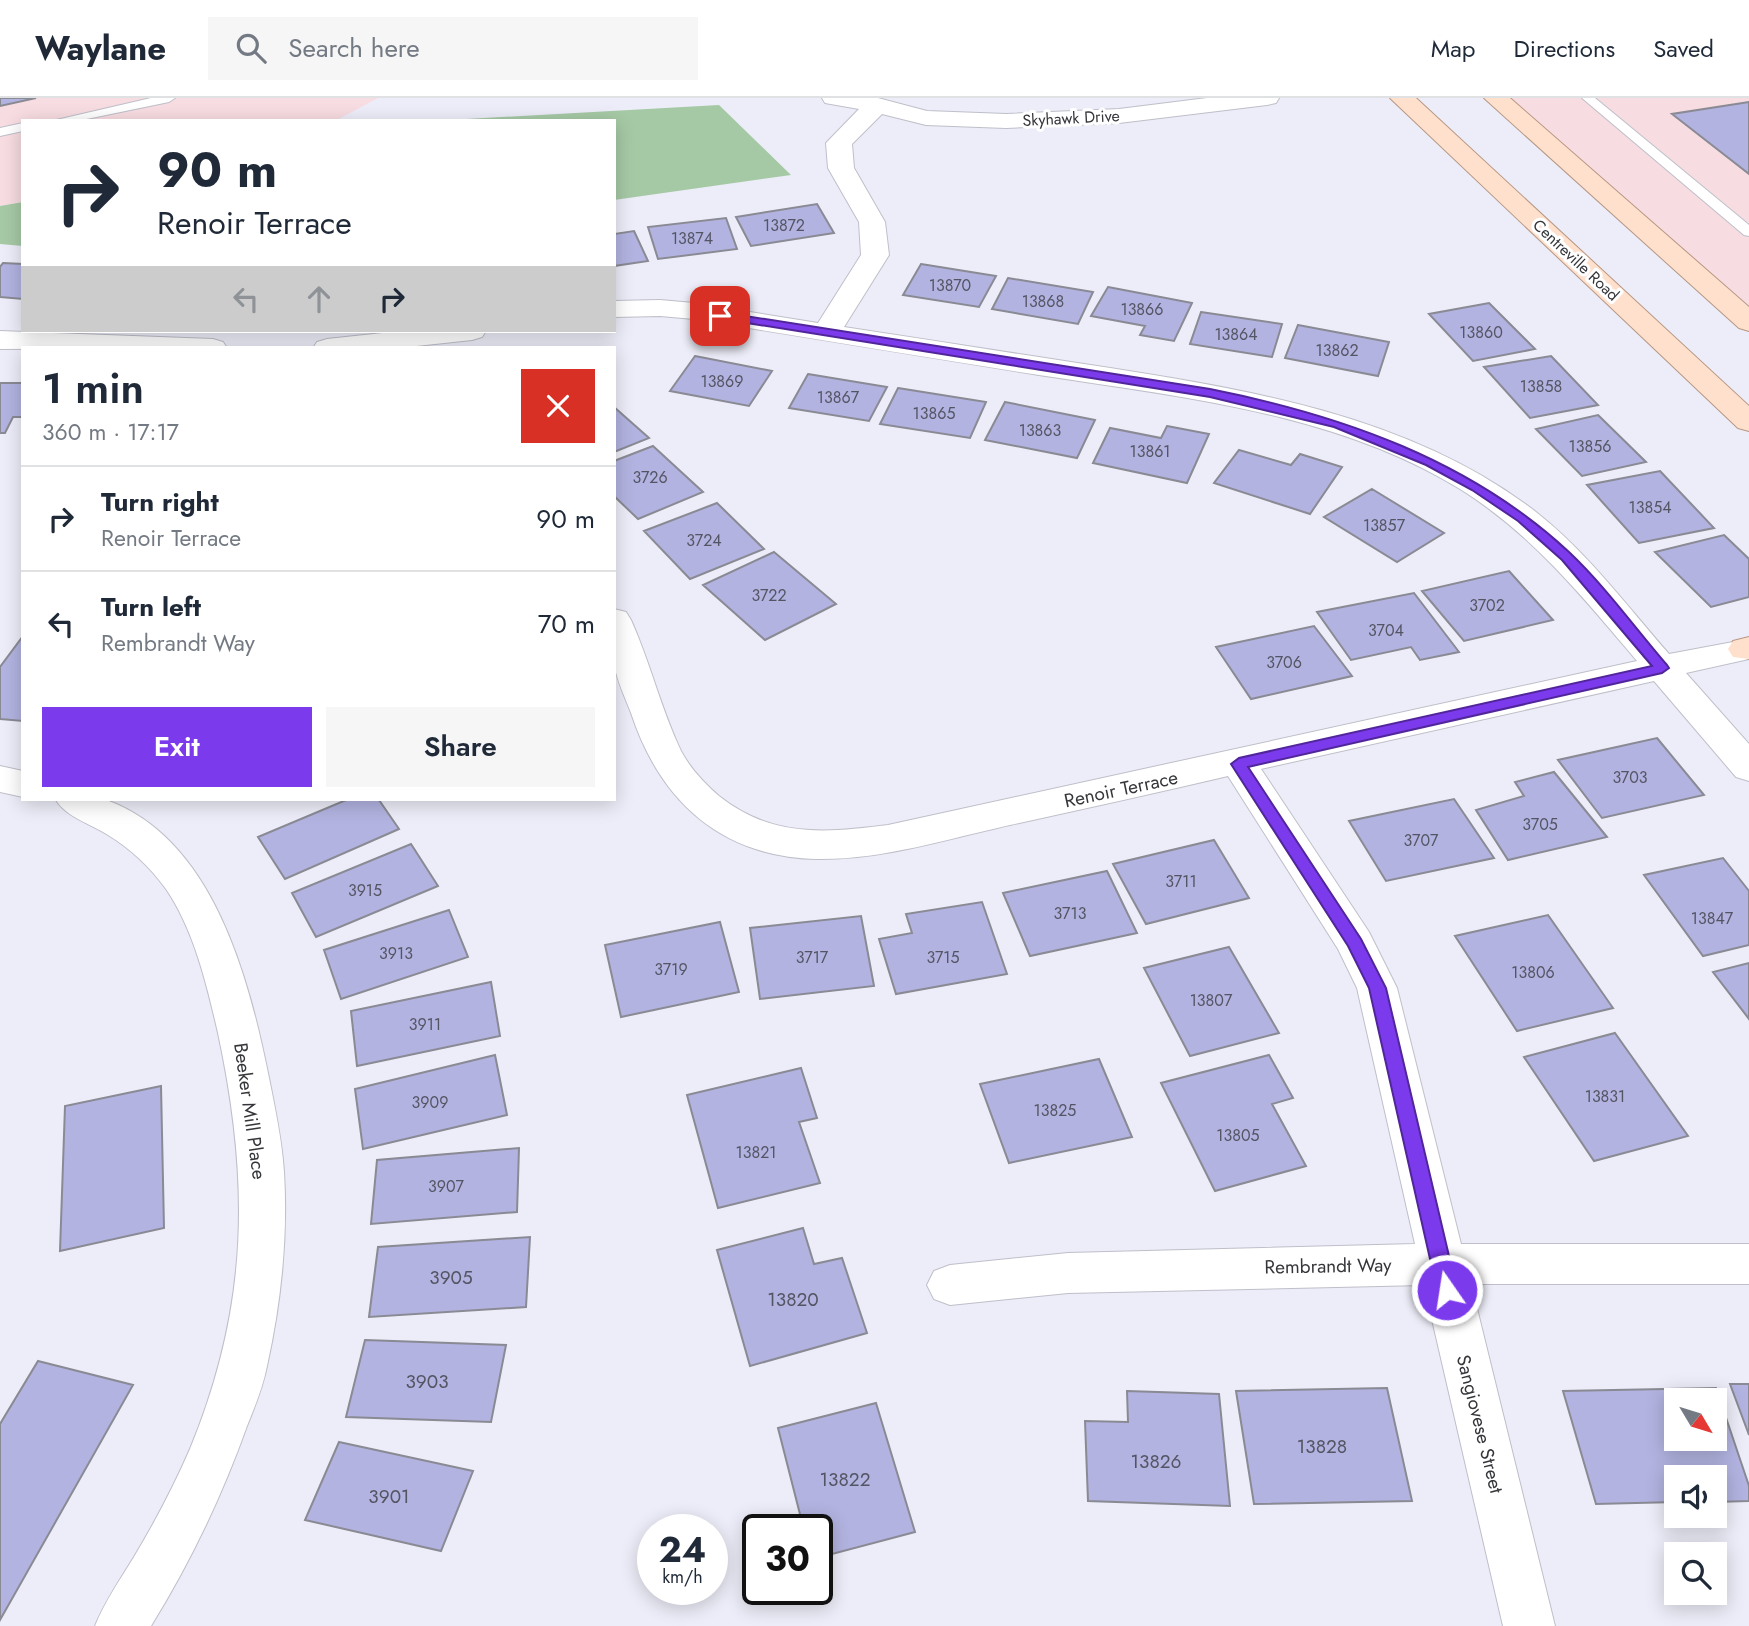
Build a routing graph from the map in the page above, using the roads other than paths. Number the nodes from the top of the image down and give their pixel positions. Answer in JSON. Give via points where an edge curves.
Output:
{"nodes":[{"id":1,"x":169,"y":98,"type":"edge"},
{"id":2,"x":834,"y":98,"type":"edge"},
{"id":3,"x":942,"y":98,"type":"edge"},
{"id":4,"x":1266,"y":98,"type":"edge"},
{"id":5,"x":1402,"y":98,"type":"edge"},
{"id":6,"x":1496,"y":98,"type":"edge"},
{"id":7,"x":1588,"y":98,"type":"edge"},
{"id":8,"x":879,"y":102,"type":"edge"},
{"id":9,"x":68,"y":119,"type":"edge"},
{"id":10,"x":21,"y":127,"type":"edge"},
{"id":11,"x":0,"y":132,"type":"edge"},
{"id":12,"x":1749,"y":232,"type":"edge"},
{"id":13,"x":616,"y":309,"type":"edge"},
{"id":14,"x":1749,"y":322,"type":"edge"},
{"id":15,"x":826,"y":332,"type":"junction"},
{"id":16,"x":464,"y":333,"type":"edge"},
{"id":17,"x":0,"y":341,"type":"edge"},
{"id":18,"x":418,"y":344,"type":"edge"},
{"id":19,"x":152,"y":346,"type":"edge"},
{"id":20,"x":372,"y":346,"type":"edge"},
{"id":21,"x":1749,"y":422,"type":"edge"},
{"id":22,"x":616,"y":625,"type":"edge"},
{"id":23,"x":1748,"y":649,"type":"edge"},
{"id":24,"x":1662,"y":668,"type":"junction"},
{"id":25,"x":1239,"y":764,"type":"junction"},
{"id":26,"x":1749,"y":768,"type":"edge"},
{"id":27,"x":0,"y":779,"type":"edge"},
{"id":28,"x":21,"y":784,"type":"edge"},
{"id":29,"x":77,"y":801,"type":"edge"},
{"id":30,"x":1441,"y":1264,"type":"junction"},
{"id":31,"x":1749,"y":1264,"type":"edge"},
{"id":32,"x":950,"y":1285,"type":"dead end"},
{"id":33,"x":121,"y":1626,"type":"edge"},
{"id":34,"x":1529,"y":1626,"type":"edge"}],
"edges":[{"from":1,"to":9,"type":"lane"},
{"from":2,"to":8,"type":"street","name":"Skyhawk Drive"},
{"from":3,"to":8,"type":"street","name":"Skyhawk Drive"},
{"from":4,"to":8,"type":"street","name":"Skyhawk Drive","via":[[1118,116],[1006,121],[926,118]]},
{"from":5,"to":21,"type":"main road","name":"Centreville Road"},
{"from":6,"to":14,"type":"main road"},
{"from":7,"to":12,"type":"lane"},
{"from":8,"to":15,"type":"street","via":[[839,143],[841,168],[872,222],[874,255]]},
{"from":10,"to":11,"type":"lane"},
{"from":13,"to":15,"type":"street","via":[[671,309]]},
{"from":15,"to":24,"type":"street","via":[[1210,393],[1298,413],[1381,442],[1465,481],[1522,518],[1567,557]]},
{"from":16,"to":18,"type":"street"},
{"from":17,"to":19,"type":"street"},
{"from":18,"to":20,"type":"street"},
{"from":22,"to":25,"type":"street","name":"Renoir Terrace","via":[[662,750],[677,777],[722,817],[791,843],[853,844],[888,839]]},
{"from":23,"to":24,"type":"street","name":"Renoir Terrace"},
{"from":24,"to":25,"type":"street","name":"Renoir Terrace"},
{"from":24,"to":26,"type":"street"},
{"from":25,"to":30,"type":"street","name":"Sangiovese Street","via":[[1355,943],[1377,988]]},
{"from":27,"to":28,"type":"street"},
{"from":29,"to":33,"type":"street","name":"Beeker Mill Place","via":[[116,820],[160,855],[192,899],[230,996],[247,1068],[262,1171],[261,1251],[243,1370],[205,1475],[148,1585]]},
{"from":30,"to":31,"type":"street","name":"Rembrandt Way"},
{"from":30,"to":32,"type":"street","name":"Rembrandt Way","via":[[1068,1273]]},
{"from":30,"to":34,"type":"street","name":"Sangiovese Street"}]}
